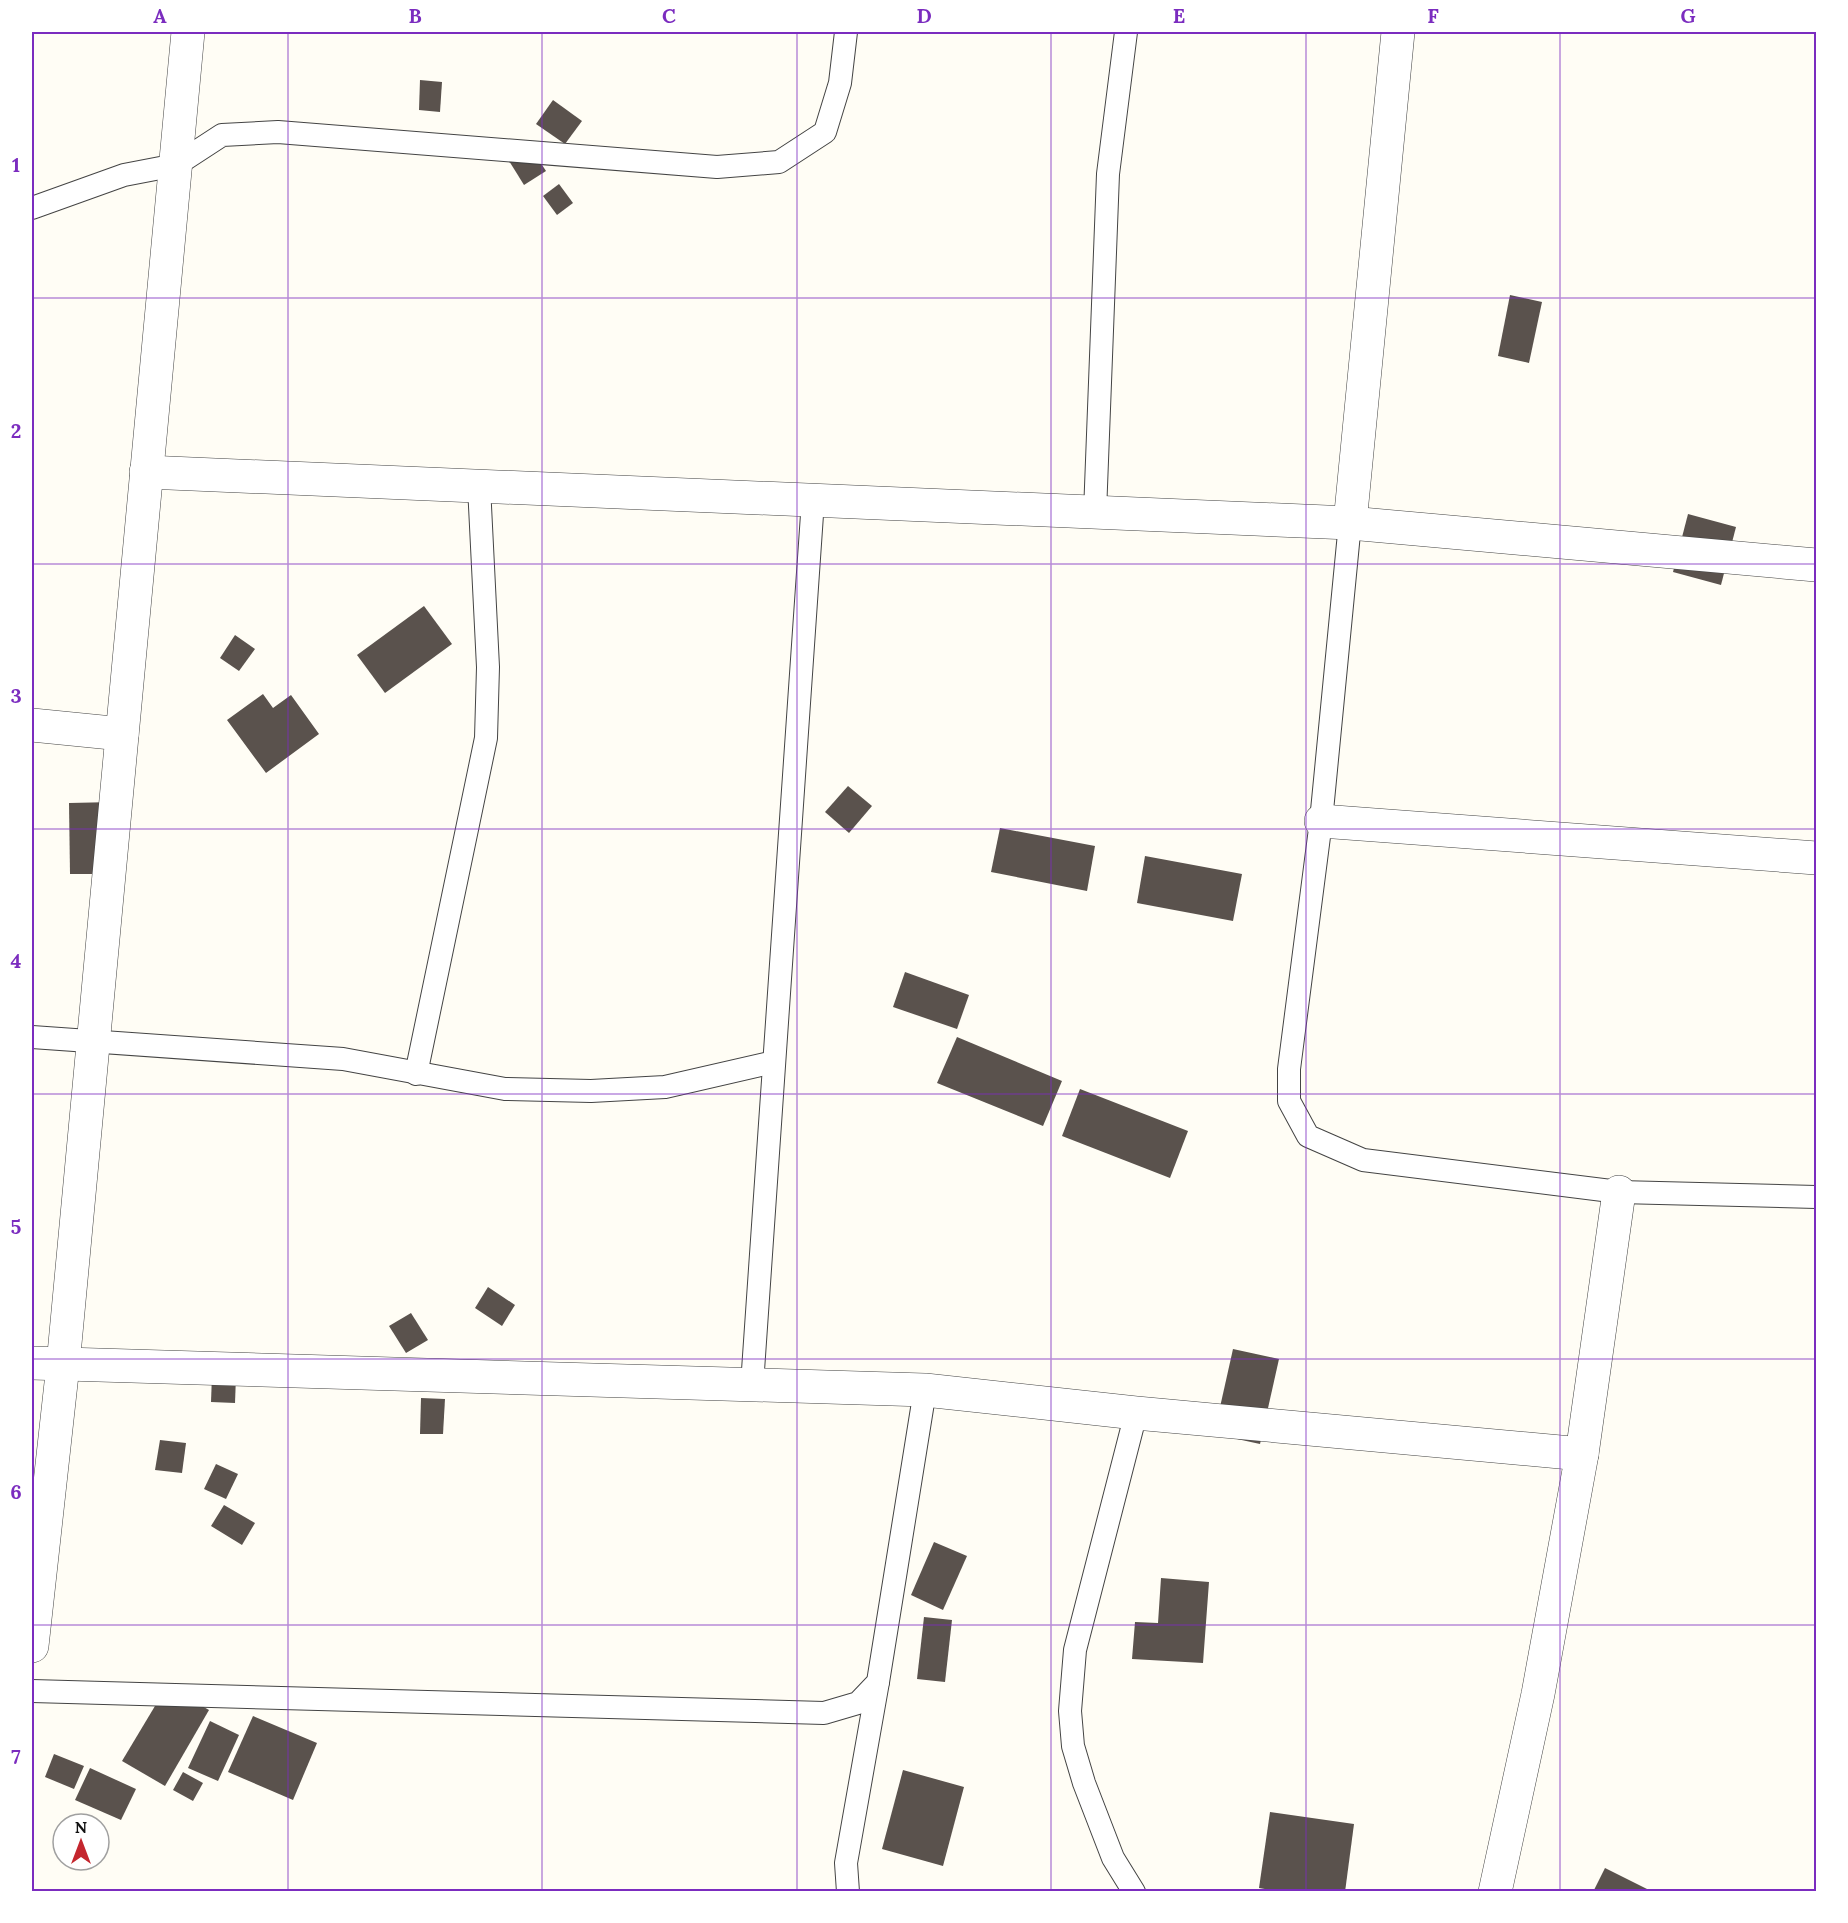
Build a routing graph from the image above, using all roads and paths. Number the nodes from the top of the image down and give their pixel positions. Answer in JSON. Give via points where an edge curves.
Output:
{"nodes":[{"id":1,"x":188,"y":32,"type":"edge"},
{"id":2,"x":846,"y":32,"type":"edge"},
{"id":3,"x":1126,"y":32,"type":"edge"},
{"id":4,"x":1398,"y":32,"type":"edge"},
{"id":5,"x":176,"y":165,"type":"junction"},
{"id":6,"x":32,"y":208,"type":"edge"},
{"id":7,"x":147,"y":472,"type":"junction"},
{"id":8,"x":479,"y":486,"type":"junction"},
{"id":9,"x":813,"y":501,"type":"junction"},
{"id":10,"x":1095,"y":513,"type":"junction"},
{"id":11,"x":1350,"y":523,"type":"junction"},
{"id":12,"x":1816,"y":565,"type":"edge"},
{"id":13,"x":32,"y":725,"type":"edge"},
{"id":14,"x":122,"y":734,"type":"junction"},
{"id":15,"x":1321,"y":821,"type":"junction"},
{"id":16,"x":1816,"y":858,"type":"edge"},
{"id":17,"x":32,"y":1037,"type":"edge"},
{"id":18,"x":93,"y":1040,"type":"junction"},
{"id":19,"x":774,"y":1062,"type":"junction"},
{"id":20,"x":416,"y":1074,"type":"junction"},
{"id":21,"x":1619,"y":1192,"type":"junction"},
{"id":22,"x":1816,"y":1197,"type":"edge"},
{"id":23,"x":47,"y":1364,"type":"edge"},
{"id":24,"x":752,"y":1385,"type":"junction"},
{"id":25,"x":925,"y":1390,"type":"junction"},
{"id":26,"x":1136,"y":1413,"type":"junction"},
{"id":27,"x":1582,"y":1454,"type":"junction"},
{"id":28,"x":32,"y":1646,"type":"edge"},
{"id":29,"x":878,"y":1682,"type":"junction"},
{"id":30,"x":32,"y":1691,"type":"edge"},
{"id":31,"x":848,"y":1892,"type":"edge"},
{"id":32,"x":1134,"y":1892,"type":"edge"},
{"id":33,"x":1495,"y":1892,"type":"edge"}],
"edges":[{"from":1,"to":5,"type":"street"},
{"from":2,"to":5,"type":"lane","via":[[840,83],[825,132],[778,162],[717,167],[278,132],[222,135]]},
{"from":3,"to":10,"type":"lane","via":[[1108,174]]},
{"from":4,"to":11,"type":"street"},
{"from":5,"to":6,"type":"lane","via":[[124,175]]},
{"from":5,"to":7,"type":"street"},
{"from":7,"to":8,"type":"street"},
{"from":7,"to":14,"type":"street"},
{"from":8,"to":9,"type":"street"},
{"from":8,"to":20,"type":"lane","via":[[488,667],[486,738]]},
{"from":9,"to":10,"type":"street"},
{"from":9,"to":19,"type":"lane"},
{"from":10,"to":11,"type":"street"},
{"from":11,"to":12,"type":"street"},
{"from":11,"to":15,"type":"lane"},
{"from":13,"to":14,"type":"street"},
{"from":14,"to":18,"type":"street"},
{"from":15,"to":16,"type":"street"},
{"from":15,"to":21,"type":"lane","via":[[1289,1069],[1289,1101],[1308,1136],[1363,1160]]},
{"from":17,"to":18,"type":"lane"},
{"from":18,"to":20,"type":"lane","via":[[343,1059]]},
{"from":18,"to":23,"type":"street"},
{"from":19,"to":20,"type":"lane","via":[[665,1087],[591,1091],[505,1089]]},
{"from":19,"to":24,"type":"lane"},
{"from":21,"to":22,"type":"lane"},
{"from":21,"to":27,"type":"street"},
{"from":23,"to":24,"type":"street"},
{"from":23,"to":28,"type":"street"},
{"from":24,"to":25,"type":"street"},
{"from":25,"to":26,"type":"street"},
{"from":25,"to":29,"type":"lane"},
{"from":26,"to":27,"type":"street"},
{"from":26,"to":32,"type":"lane","via":[[1075,1650],[1070,1711],[1073,1746],[1084,1783],[1113,1858]]},
{"from":27,"to":33,"type":"street","via":[[1538,1694]]},
{"from":29,"to":30,"type":"lane","via":[[858,1703],[824,1713]]},
{"from":29,"to":31,"type":"lane","via":[[846,1863]]}]}
